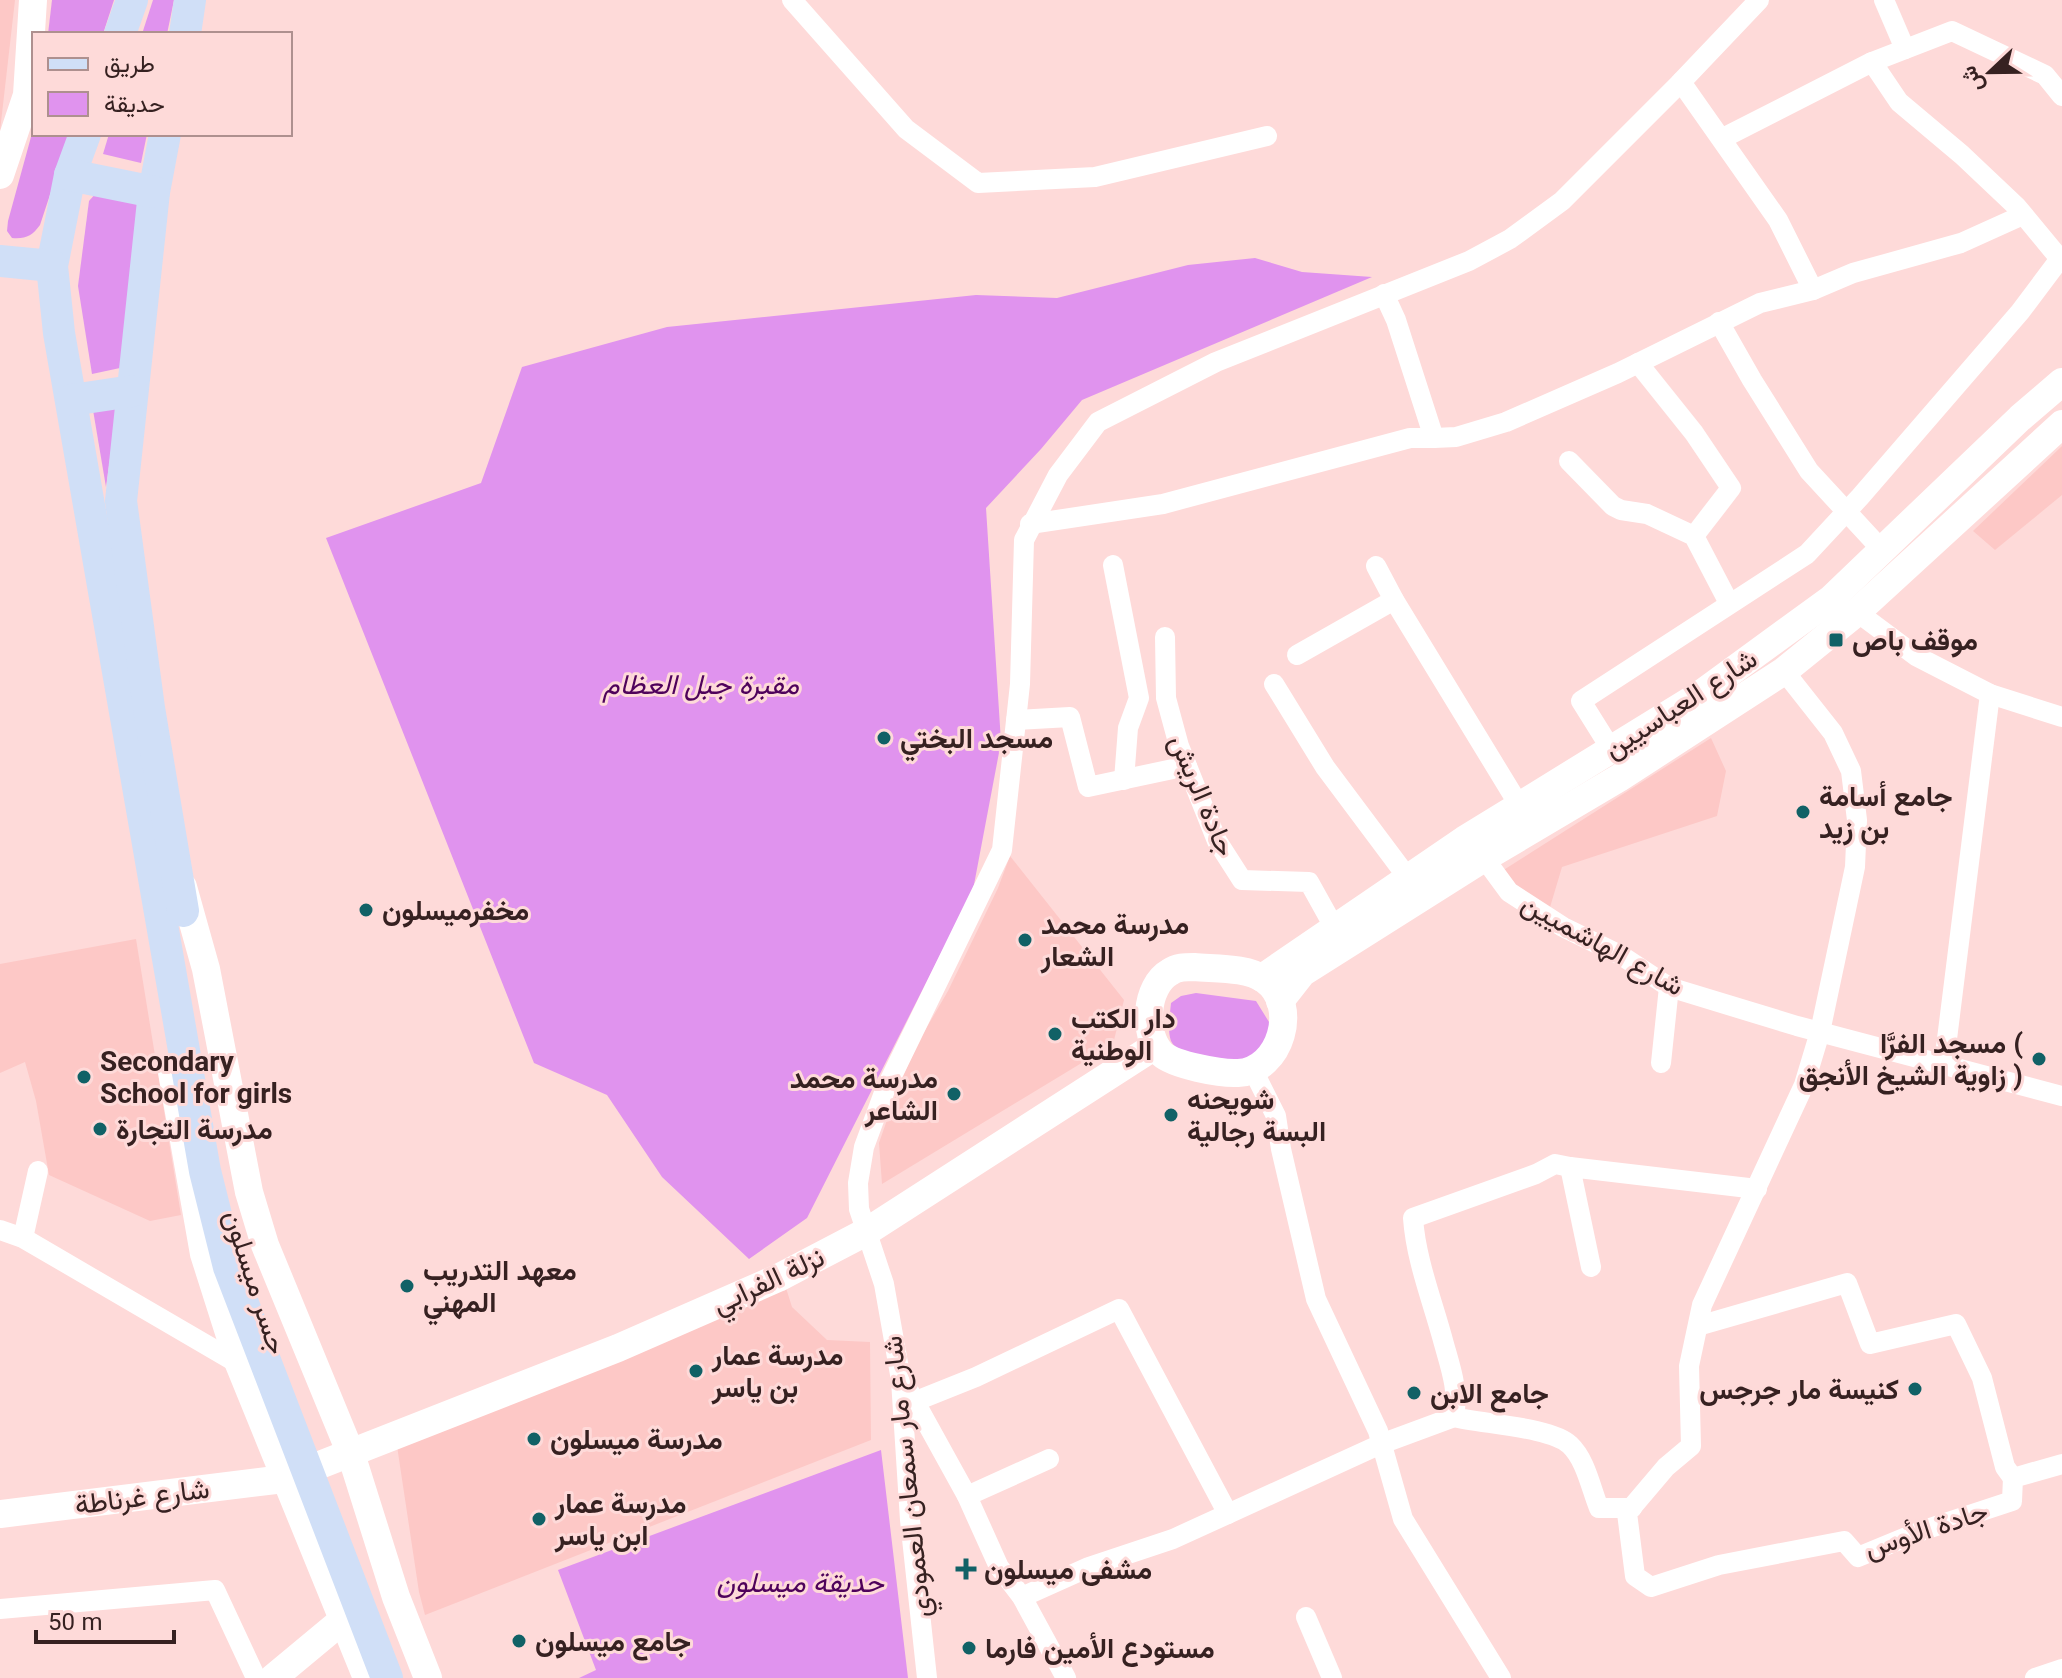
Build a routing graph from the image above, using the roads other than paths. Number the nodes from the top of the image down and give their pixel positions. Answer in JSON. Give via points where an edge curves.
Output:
{"nodes":[{"id":1,"x":33,"y":0,"type":"edge"},
{"id":2,"x":132,"y":0,"type":"edge"},
{"id":3,"x":190,"y":0,"type":"edge"},
{"id":4,"x":792,"y":0,"type":"edge"},
{"id":5,"x":1759,"y":0,"type":"edge"},
{"id":6,"x":1884,"y":0,"type":"edge"},
{"id":7,"x":121,"y":32,"type":"edge"},
{"id":8,"x":185,"y":32,"type":"edge"},
{"id":9,"x":1905,"y":49,"type":"junction"},
{"id":10,"x":1872,"y":62,"type":"junction"},
{"id":11,"x":1681,"y":82,"type":"junction"},
{"id":12,"x":2062,"y":96,"type":"edge"},
{"id":13,"x":84,"y":136,"type":"edge"},
{"id":14,"x":165,"y":136,"type":"edge"},
{"id":15,"x":1267,"y":136,"type":"dead end"},
{"id":16,"x":1723,"y":138,"type":"junction"},
{"id":17,"x":0,"y":175,"type":"edge"},
{"id":18,"x":70,"y":175,"type":"junction"},
{"id":19,"x":154,"y":192,"type":"junction"},
{"id":20,"x":2023,"y":215,"type":"junction"},
{"id":21,"x":2061,"y":257,"type":"edge"},
{"id":22,"x":0,"y":261,"type":"edge"},
{"id":23,"x":52,"y":266,"type":"junction"},
{"id":24,"x":1813,"y":290,"type":"junction"},
{"id":25,"x":1384,"y":294,"type":"junction"},
{"id":26,"x":1719,"y":322,"type":"junction"},
{"id":27,"x":1638,"y":363,"type":"junction"},
{"id":28,"x":2062,"y":382,"type":"edge"},
{"id":29,"x":132,"y":391,"type":"junction"},
{"id":30,"x":72,"y":400,"type":"junction"},
{"id":31,"x":2062,"y":424,"type":"edge"},
{"id":32,"x":1434,"y":438,"type":"junction"},
{"id":33,"x":1569,"y":461,"type":"dead end"},
{"id":34,"x":121,"y":501,"type":"junction"},
{"id":35,"x":87,"y":503,"type":"junction"},
{"id":36,"x":1847,"y":512,"type":"junction"},
{"id":37,"x":1030,"y":524,"type":"junction"},
{"id":38,"x":1694,"y":536,"type":"junction"},
{"id":39,"x":1882,"y":550,"type":"junction"},
{"id":40,"x":1113,"y":565,"type":"dead end"},
{"id":41,"x":1376,"y":566,"type":"dead end"},
{"id":42,"x":1394,"y":600,"type":"junction"},
{"id":43,"x":1729,"y":603,"type":"junction"},
{"id":44,"x":1857,"y":612,"type":"junction"},
{"id":45,"x":1165,"y":637,"type":"dead end"},
{"id":46,"x":1297,"y":655,"type":"dead end"},
{"id":47,"x":129,"y":657,"type":"junction"},
{"id":48,"x":1784,"y":671,"type":"junction"},
{"id":49,"x":1274,"y":684,"type":"dead end"},
{"id":50,"x":1990,"y":694,"type":"junction"},
{"id":51,"x":2062,"y":717,"type":"edge"},
{"id":52,"x":1016,"y":720,"type":"junction"},
{"id":53,"x":1611,"y":749,"type":"junction"},
{"id":54,"x":1187,"y":766,"type":"junction"},
{"id":55,"x":1124,"y":780,"type":"junction"},
{"id":56,"x":1519,"y":805,"type":"junction"},
{"id":57,"x":1484,"y":858,"type":"junction"},
{"id":58,"x":165,"y":871,"type":"junction"},
{"id":59,"x":1408,"y":878,"type":"junction"},
{"id":60,"x":1334,"y":927,"type":"junction"},
{"id":61,"x":1262,"y":978,"type":"junction"},
{"id":62,"x":1669,"y":987,"type":"junction"},
{"id":63,"x":1280,"y":1001,"type":"junction"},
{"id":64,"x":1820,"y":1032,"type":"junction"},
{"id":65,"x":1155,"y":1046,"type":"junction"},
{"id":66,"x":1661,"y":1063,"type":"dead end"},
{"id":67,"x":1944,"y":1063,"type":"junction"},
{"id":68,"x":1253,"y":1070,"type":"junction"},
{"id":69,"x":2062,"y":1096,"type":"edge"},
{"id":70,"x":1570,"y":1167,"type":"junction"},
{"id":71,"x":38,"y":1171,"type":"dead end"},
{"id":72,"x":1757,"y":1189,"type":"junction"},
{"id":73,"x":0,"y":1230,"type":"edge"},
{"id":74,"x":866,"y":1232,"type":"junction"},
{"id":75,"x":23,"y":1238,"type":"junction"},
{"id":76,"x":1591,"y":1267,"type":"dead end"},
{"id":77,"x":1698,"y":1326,"type":"junction"},
{"id":78,"x":239,"y":1364,"type":"junction"},
{"id":79,"x":901,"y":1380,"type":"junction"},
{"id":80,"x":916,"y":1401,"type":"junction"},
{"id":81,"x":1454,"y":1417,"type":"junction"},
{"id":82,"x":1381,"y":1444,"type":"junction"},
{"id":83,"x":351,"y":1454,"type":"junction"},
{"id":84,"x":1049,"y":1459,"type":"dead end"},
{"id":85,"x":2062,"y":1464,"type":"edge"},
{"id":86,"x":2013,"y":1478,"type":"junction"},
{"id":87,"x":284,"y":1479,"type":"junction"},
{"id":88,"x":967,"y":1496,"type":"junction"},
{"id":89,"x":1632,"y":1508,"type":"junction"},
{"id":90,"x":0,"y":1514,"type":"edge"},
{"id":91,"x":1228,"y":1514,"type":"junction"},
{"id":92,"x":1022,"y":1597,"type":"junction"},
{"id":93,"x":0,"y":1609,"type":"edge"},
{"id":94,"x":1306,"y":1617,"type":"dead end"},
{"id":95,"x":344,"y":1619,"type":"junction"},
{"id":96,"x":2062,"y":1669,"type":"edge"},
{"id":97,"x":256,"y":1678,"type":"edge"},
{"id":98,"x":273,"y":1678,"type":"edge"},
{"id":99,"x":367,"y":1678,"type":"edge"},
{"id":100,"x":387,"y":1678,"type":"edge"},
{"id":101,"x":407,"y":1678,"type":"edge"},
{"id":102,"x":428,"y":1678,"type":"edge"},
{"id":103,"x":927,"y":1678,"type":"edge"},
{"id":104,"x":1066,"y":1678,"type":"edge"},
{"id":105,"x":1332,"y":1678,"type":"edge"},
{"id":106,"x":1501,"y":1678,"type":"edge"},
{"id":107,"x":2035,"y":1678,"type":"edge"}],
"edges":[{"from":1,"to":17,"type":"main road","via":[[27,95]]},
{"from":2,"to":7,"type":"main road"},
{"from":3,"to":8,"type":"main road"},
{"from":4,"to":15,"type":"street","via":[[906,129],[978,183],[1095,177]]},
{"from":5,"to":11,"type":"street"},
{"from":6,"to":9,"type":"street"},
{"from":9,"to":10,"type":"street"},
{"from":9,"to":12,"type":"street","via":[[1952,31],[2045,75]]},
{"from":10,"to":16,"type":"street"},
{"from":10,"to":20,"type":"street","via":[[1899,102]]},
{"from":11,"to":16,"type":"street"},
{"from":11,"to":25,"type":"street","via":[[1562,201],[1510,239]]},
{"from":13,"to":18,"type":"main road"},
{"from":14,"to":19,"type":"main road"},
{"from":16,"to":24,"type":"street","via":[[1778,220]]},
{"from":18,"to":19,"type":"main road"},
{"from":18,"to":23,"type":"main road"},
{"from":19,"to":29,"type":"main road"},
{"from":20,"to":21,"type":"street"},
{"from":20,"to":24,"type":"street","via":[[1961,243],[1853,273]]},
{"from":21,"to":36,"type":"street"},
{"from":22,"to":23,"type":"main road"},
{"from":23,"to":30,"type":"main road"},
{"from":24,"to":26,"type":"street","via":[[1760,303]]},
{"from":25,"to":32,"type":"street"},
{"from":25,"to":37,"type":"street","via":[[1216,362],[1098,422]]},
{"from":26,"to":27,"type":"street"},
{"from":26,"to":36,"type":"street","via":[[1809,471]]},
{"from":27,"to":32,"type":"street","via":[[1506,422]]},
{"from":27,"to":38,"type":"street","via":[[1731,488]]},
{"from":28,"to":39,"type":"main road","name":"شارع العباسيين"},
{"from":29,"to":30,"type":"main road"},
{"from":29,"to":34,"type":"main road"},
{"from":30,"to":35,"type":"main road"},
{"from":31,"to":44,"type":"main road","name":"شارع العباسيين"},
{"from":32,"to":37,"type":"street","via":[[1410,438],[1163,504]]},
{"from":33,"to":38,"type":"street","via":[[1613,506],[1647,514]]},
{"from":34,"to":35,"type":"main road"},
{"from":34,"to":47,"type":"main road"},
{"from":35,"to":47,"type":"main road"},
{"from":36,"to":39,"type":"street"},
{"from":36,"to":43,"type":"street","via":[[1807,554]]},
{"from":37,"to":52,"type":"street","name":"شارع مار سمعان العمودي","via":[[1024,540]]},
{"from":38,"to":43,"type":"street"},
{"from":39,"to":53,"type":"main road","name":"شارع العباسيين","via":[[1818,608],[1698,696]]},
{"from":40,"to":55,"type":"street","via":[[1139,698],[1128,728]]},
{"from":41,"to":42,"type":"street"},
{"from":42,"to":46,"type":"street"},
{"from":42,"to":56,"type":"street"},
{"from":43,"to":53,"type":"street","via":[[1581,701]]},
{"from":44,"to":48,"type":"main road","name":"شارع العباسيين"},
{"from":44,"to":50,"type":"street","via":[[1916,656]]},
{"from":45,"to":54,"type":"street","name":"جادة الريش","via":[[1166,698]]},
{"from":47,"to":58,"type":"main road"},
{"from":48,"to":57,"type":"main road","name":"شارع العباسيين"},
{"from":48,"to":64,"type":"street","via":[[1833,733],[1851,771],[1857,820],[1855,867]]},
{"from":49,"to":59,"type":"street","via":[[1325,767]]},
{"from":50,"to":51,"type":"street"},
{"from":50,"to":67,"type":"street"},
{"from":52,"to":55,"type":"street","via":[[1070,717],[1088,787]]},
{"from":52,"to":74,"type":"street","name":"شارع مار سمعان العمودي","via":[[1002,850],[885,1090],[864,1147],[858,1183]]},
{"from":53,"to":56,"type":"main road","name":"شارع العباسيين"},
{"from":54,"to":55,"type":"street"},
{"from":54,"to":60,"type":"street","name":"جادة الريش","via":[[1217,841],[1242,880],[1309,882]]},
{"from":56,"to":59,"type":"main road","name":"شارع العباسيين"},
{"from":57,"to":62,"type":"street","name":"شارع الهاشميين","via":[[1509,892]]},
{"from":57,"to":63,"type":"main road","name":"شارع العباسيين","via":[[1302,973]]},
{"from":58,"to":78,"type":"main road","via":[[153,917],[188,1172],[204,1254]]},
{"from":58,"to":83,"type":"main road","via":[[206,969],[249,1192],[265,1245]]},
{"from":58,"to":100,"type":"main road","name":"جسر ميسلون","via":[[205,1171],[225,1255]]},
{"from":58,"to":101,"type":"main road","name":"جسر ميسلون","via":[[244,1260]]},
{"from":59,"to":60,"type":"main road","name":"شارع العباسيين"},
{"from":60,"to":61,"type":"main road","name":"شارع العباسيين"},
{"from":61,"to":63,"type":"main road"},
{"from":61,"to":65,"type":"main road","via":[[1194,967],[1169,972],[1154,991],[1149,1016]]},
{"from":62,"to":64,"type":"street","name":"شارع الهاشميين"},
{"from":62,"to":66,"type":"street"},
{"from":63,"to":68,"type":"main road","via":[[1281,1037],[1274,1053]]},
{"from":64,"to":67,"type":"street","name":"شارع الهاشميين"},
{"from":64,"to":72,"type":"street","via":[[1804,1085]]},
{"from":65,"to":68,"type":"main road","via":[[1173,1062],[1227,1073]]},
{"from":65,"to":74,"type":"main road","name":"نزلة الفرابي"},
{"from":67,"to":69,"type":"street","name":"شارع الهاشميين"},
{"from":68,"to":82,"type":"street","via":[[1276,1116],[1316,1299]]},
{"from":70,"to":72,"type":"street"},
{"from":70,"to":76,"type":"street"},
{"from":70,"to":81,"type":"street","via":[[1555,1164],[1413,1218],[1415,1244],[1451,1368],[1457,1399]]},
{"from":71,"to":75,"type":"street"},
{"from":72,"to":77,"type":"street","via":[[1702,1305]]},
{"from":73,"to":75,"type":"street"},
{"from":74,"to":79,"type":"street","name":"شارع مار سمعان العمودي","via":[[884,1284]]},
{"from":74,"to":83,"type":"main road","name":"نزلة الفرابي","via":[[778,1278],[618,1348]]},
{"from":75,"to":78,"type":"street"},
{"from":77,"to":86,"type":"street","via":[[1847,1283],[1870,1344],[1956,1324],[1982,1378],[2005,1467]]},
{"from":77,"to":89,"type":"street","via":[[1689,1366],[1691,1446]]},
{"from":78,"to":87,"type":"main road"},
{"from":79,"to":80,"type":"street"},
{"from":79,"to":103,"type":"street","name":"شارع مار سمعان العمودي"},
{"from":80,"to":88,"type":"street"},
{"from":80,"to":91,"type":"street","via":[[1119,1309]]},
{"from":81,"to":82,"type":"street"},
{"from":81,"to":89,"type":"street","via":[[1530,1429],[1568,1442],[1599,1508]]},
{"from":82,"to":91,"type":"street"},
{"from":82,"to":106,"type":"street","via":[[1403,1519]]},
{"from":83,"to":87,"type":"main road","name":"نزلة الفرابي"},
{"from":83,"to":102,"type":"main road"},
{"from":84,"to":88,"type":"street"},
{"from":85,"to":86,"type":"street","name":"جادة الأوس"},
{"from":86,"to":89,"type":"street","name":"جادة الأوس","via":[[2012,1501],[1858,1557],[1844,1541],[1719,1565],[1651,1587],[1635,1576],[1627,1513]]},
{"from":87,"to":90,"type":"main road","name":"شارع غرناطة"},
{"from":87,"to":95,"type":"main road"},
{"from":88,"to":92,"type":"street","via":[[999,1567]]},
{"from":91,"to":92,"type":"street"},
{"from":92,"to":104,"type":"street"},
{"from":93,"to":97,"type":"street","via":[[215,1590]]},
{"from":94,"to":105,"type":"street"},
{"from":95,"to":98,"type":"main road"},
{"from":95,"to":99,"type":"main road"},
{"from":96,"to":107,"type":"street"}]}
